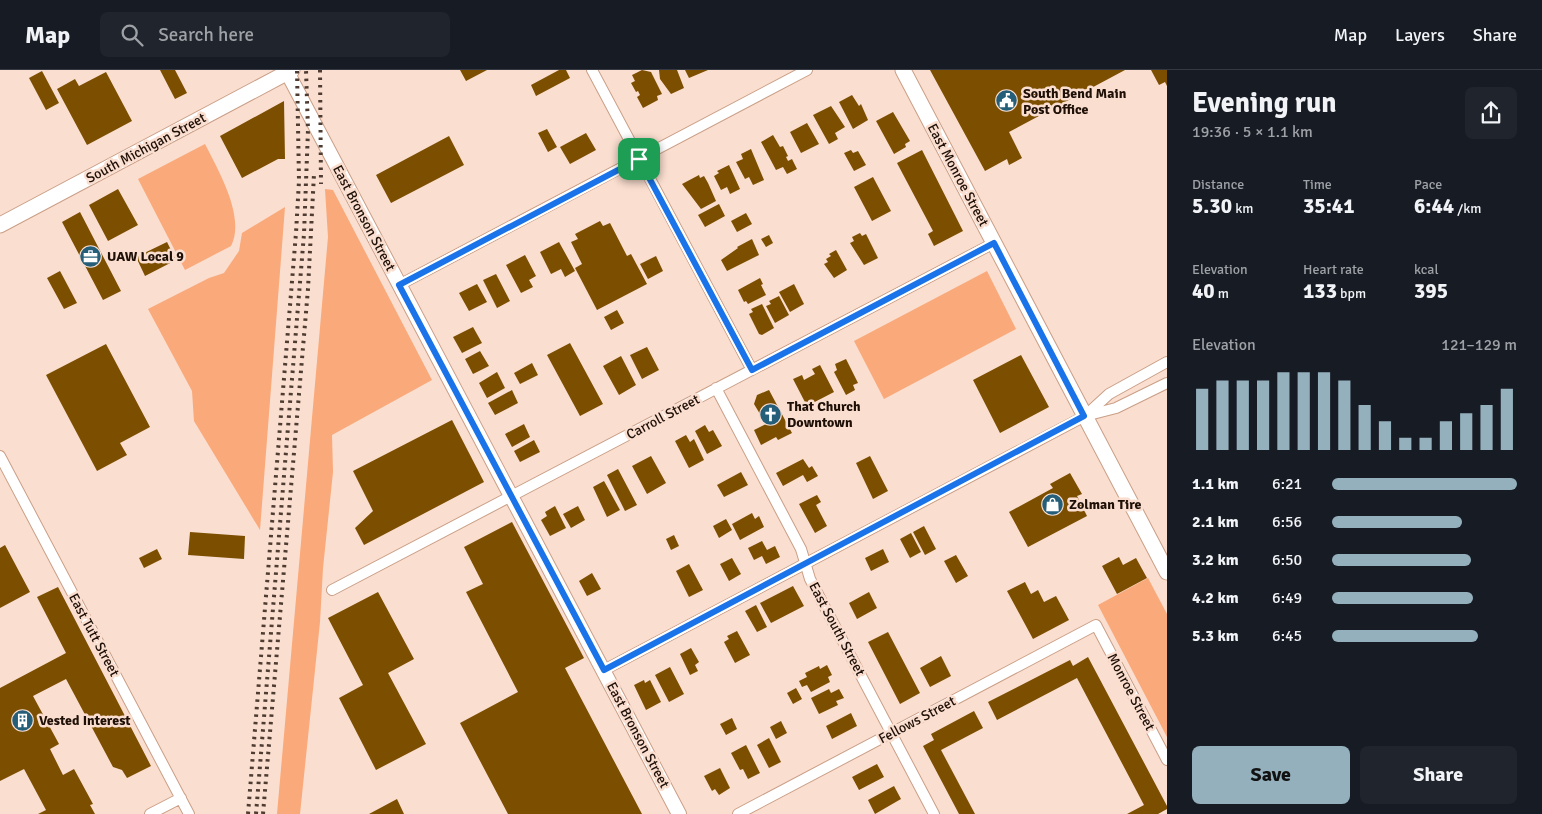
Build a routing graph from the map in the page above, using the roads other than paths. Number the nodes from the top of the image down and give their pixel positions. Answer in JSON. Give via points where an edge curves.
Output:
{"nodes":[{"id":1,"x":592,"y":70,"type":"edge"},
{"id":2,"x":807,"y":70,"type":"edge"},
{"id":3,"x":903,"y":70,"type":"edge"},
{"id":4,"x":288,"y":71,"type":"edge"},
{"id":5,"x":639,"y":159,"type":"junction"},
{"id":6,"x":0,"y":225,"type":"edge"},
{"id":7,"x":994,"y":243,"type":"junction"},
{"id":8,"x":399,"y":285,"type":"junction"},
{"id":9,"x":1167,"y":362,"type":"edge"},
{"id":10,"x":752,"y":370,"type":"junction"},
{"id":11,"x":1167,"y":383,"type":"edge"},
{"id":12,"x":716,"y":388,"type":"junction"},
{"id":13,"x":1084,"y":416,"type":"junction"},
{"id":14,"x":0,"y":456,"type":"edge"},
{"id":15,"x":511,"y":496,"type":"junction"},
{"id":16,"x":804,"y":565,"type":"junction"},
{"id":17,"x":1167,"y":572,"type":"edge"},
{"id":18,"x":332,"y":590,"type":"dead end"},
{"id":19,"x":1096,"y":625,"type":"joint"},
{"id":20,"x":604,"y":670,"type":"junction"},
{"id":21,"x":891,"y":733,"type":"junction"},
{"id":22,"x":1167,"y":760,"type":"edge"},
{"id":23,"x":181,"y":798,"type":"junction"},
{"id":24,"x":150,"y":814,"type":"edge"},
{"id":25,"x":189,"y":814,"type":"edge"},
{"id":26,"x":679,"y":814,"type":"edge"},
{"id":27,"x":738,"y":814,"type":"edge"},
{"id":28,"x":934,"y":814,"type":"edge"}],
"edges":[{"from":1,"to":5,"type":"street"},
{"from":2,"to":5,"type":"street"},
{"from":3,"to":7,"type":"main road","name":"East Monroe Street"},
{"from":4,"to":6,"type":"main road","name":"South Michigan Street"},
{"from":4,"to":8,"type":"street","name":"East Bronson Street"},
{"from":5,"to":8,"type":"street"},
{"from":5,"to":10,"type":"street"},
{"from":7,"to":10,"type":"street","name":"Carroll Street"},
{"from":7,"to":13,"type":"main road","name":"East Monroe Street"},
{"from":8,"to":15,"type":"street","name":"East Bronson Street"},
{"from":9,"to":13,"type":"street","via":[[1109,394]]},
{"from":10,"to":12,"type":"street","name":"Carroll Street"},
{"from":11,"to":13,"type":"street","via":[[1116,408]]},
{"from":12,"to":15,"type":"street","name":"Carroll Street"},
{"from":12,"to":16,"type":"street","name":"East South Street","via":[[801,549]]},
{"from":13,"to":16,"type":"street"},
{"from":13,"to":17,"type":"main road","name":"East Monroe Street"},
{"from":14,"to":23,"type":"street","name":"East Tutt Street"},
{"from":15,"to":18,"type":"street","name":"Carroll Street"},
{"from":15,"to":20,"type":"street","name":"East Bronson Street"},
{"from":16,"to":20,"type":"street"},
{"from":16,"to":21,"type":"street","name":"East South Street"},
{"from":19,"to":21,"type":"street","name":"Fellows Street"},
{"from":19,"to":22,"type":"street","name":"Monroe Street"},
{"from":20,"to":26,"type":"street","name":"East Bronson Street"},
{"from":21,"to":27,"type":"street","name":"Fellows Street"},
{"from":21,"to":28,"type":"street","name":"East South Street"},
{"from":23,"to":24,"type":"street"},
{"from":23,"to":25,"type":"street","name":"East Tutt Street"}]}
